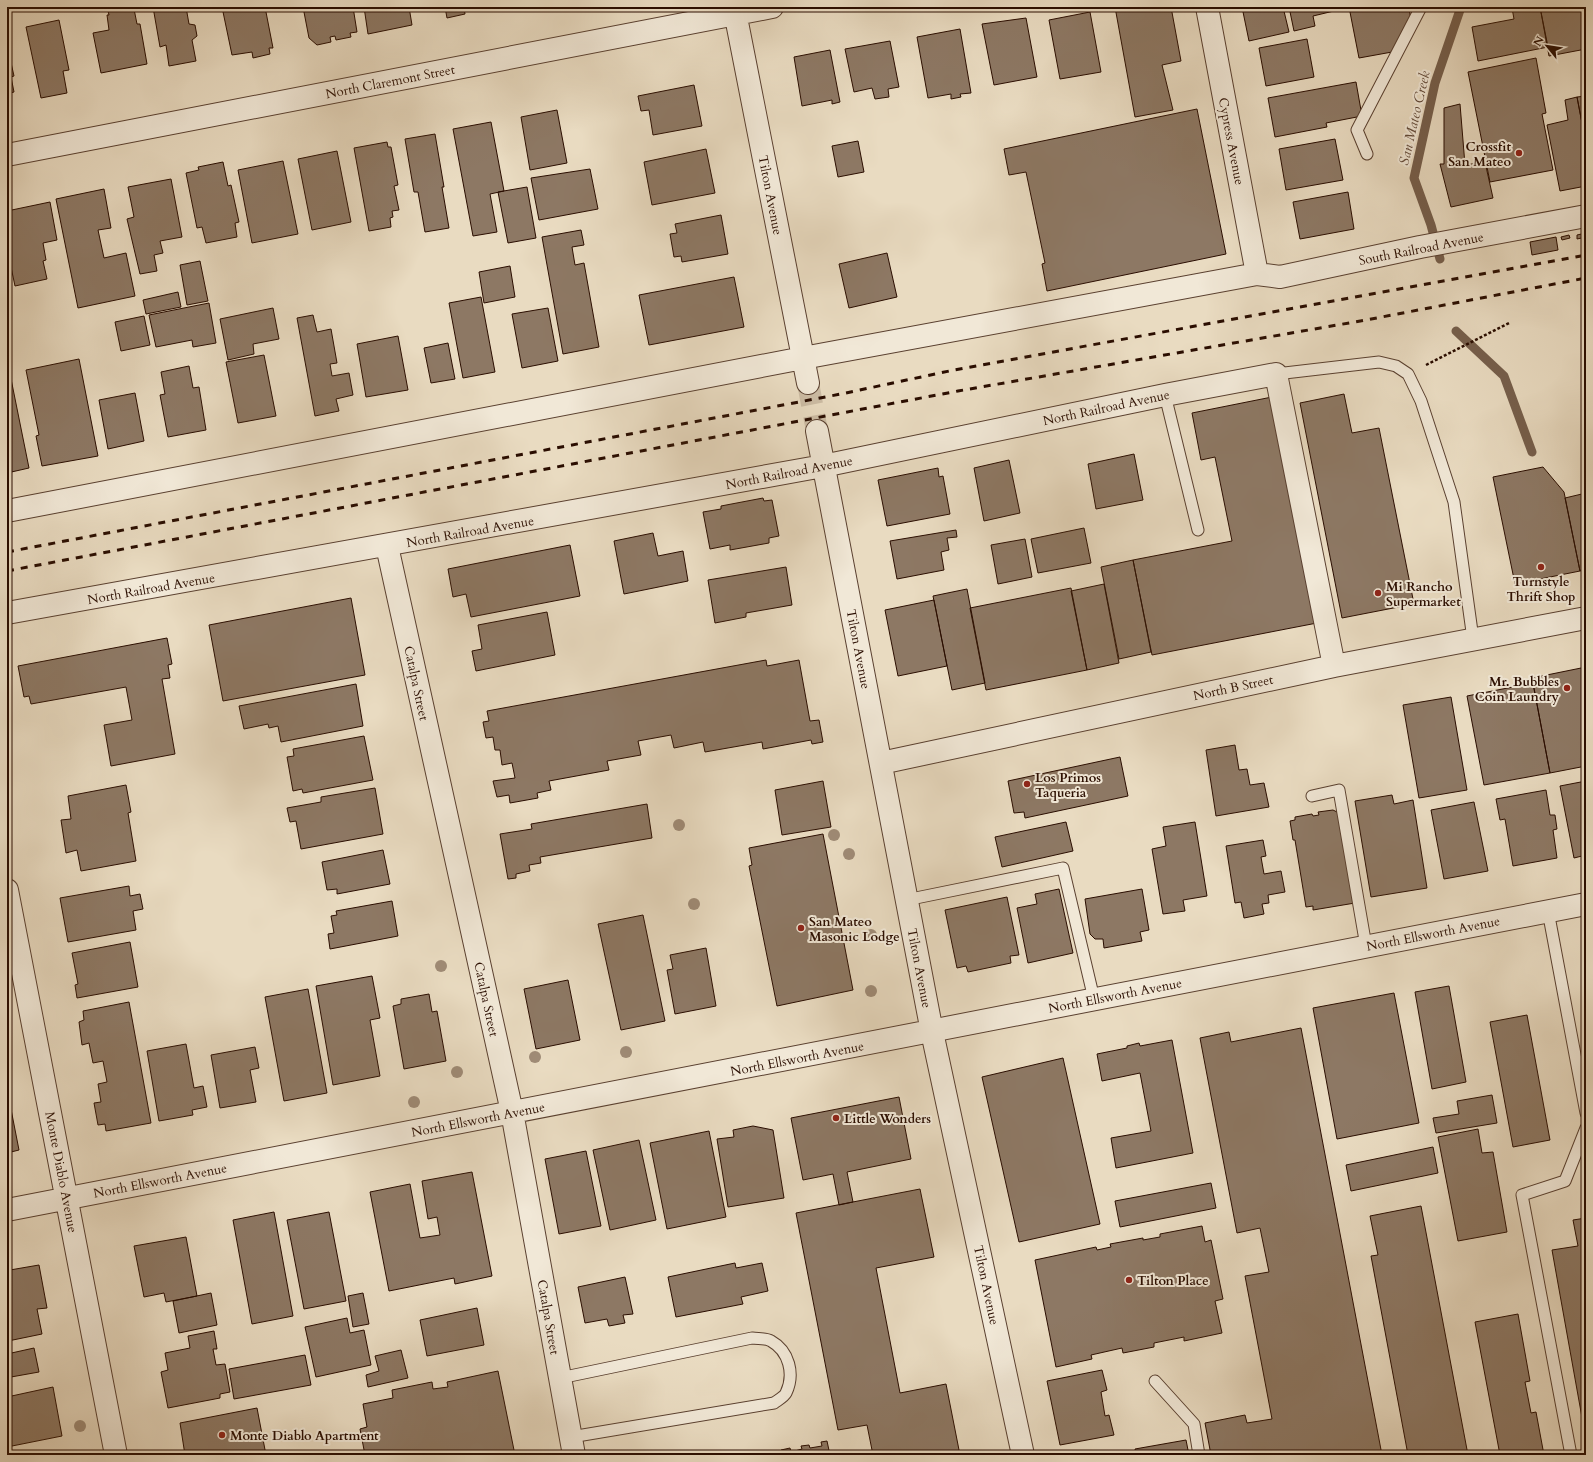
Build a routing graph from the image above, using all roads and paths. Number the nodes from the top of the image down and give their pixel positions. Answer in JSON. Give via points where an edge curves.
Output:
{"nodes":[{"id":1,"x":772,"y":7,"type":"edge"},
{"id":2,"x":1207,"y":7,"type":"edge"},
{"id":3,"x":1421,"y":7,"type":"edge"},
{"id":4,"x":734,"y":11,"type":"edge"},
{"id":5,"x":1367,"y":154,"type":"dead end"},
{"id":6,"x":7,"y":155,"type":"edge"},
{"id":7,"x":1586,"y":216,"type":"edge"},
{"id":8,"x":1257,"y":274,"type":"junction"},
{"id":9,"x":1509,"y":323,"type":"dead end"},
{"id":10,"x":803,"y":358,"type":"junction"},
{"id":11,"x":1431,"y":362,"type":"dead end"},
{"id":12,"x":1276,"y":374,"type":"junction"},
{"id":13,"x":808,"y":383,"type":"tunnel mouth"},
{"id":14,"x":1165,"y":395,"type":"junction"},
{"id":15,"x":817,"y":431,"type":"tunnel mouth"},
{"id":16,"x":823,"y":466,"type":"junction"},
{"id":17,"x":7,"y":512,"type":"edge"},
{"id":18,"x":1198,"y":530,"type":"dead end"},
{"id":19,"x":387,"y":546,"type":"junction"},
{"id":20,"x":7,"y":613,"type":"edge"},
{"id":21,"x":1586,"y":618,"type":"edge"},
{"id":22,"x":1473,"y":639,"type":"junction"},
{"id":23,"x":1334,"y":666,"type":"junction"},
{"id":24,"x":881,"y":763,"type":"junction"},
{"id":25,"x":1312,"y":796,"type":"dead end"},
{"id":26,"x":7,"y":890,"type":"edge"},
{"id":27,"x":906,"y":900,"type":"junction"},
{"id":28,"x":1586,"y":904,"type":"edge"},
{"id":29,"x":1548,"y":911,"type":"junction"},
{"id":30,"x":1366,"y":946,"type":"junction"},
{"id":31,"x":1094,"y":999,"type":"junction"},
{"id":32,"x":932,"y":1032,"type":"junction"},
{"id":33,"x":512,"y":1112,"type":"junction"},
{"id":34,"x":1586,"y":1113,"type":"edge"},
{"id":35,"x":1586,"y":1128,"type":"edge"},
{"id":36,"x":68,"y":1198,"type":"junction"},
{"id":37,"x":7,"y":1210,"type":"edge"},
{"id":38,"x":560,"y":1378,"type":"junction"},
{"id":39,"x":1155,"y":1381,"type":"dead end"},
{"id":40,"x":573,"y":1446,"type":"edge"},
{"id":41,"x":116,"y":1455,"type":"edge"},
{"id":42,"x":1024,"y":1455,"type":"edge"},
{"id":43,"x":1199,"y":1455,"type":"edge"},
{"id":44,"x":1570,"y":1455,"type":"edge"}],
"edges":[{"from":1,"to":4,"type":"street","name":"North Claremont Street"},
{"from":2,"to":8,"type":"street","name":"Cypress Avenue"},
{"from":3,"to":5,"type":"lane","via":[[1357,130]]},
{"from":4,"to":6,"type":"street","name":"North Claremont Street"},
{"from":4,"to":10,"type":"street","name":"Tilton Avenue"},
{"from":7,"to":8,"type":"street","name":"South Railroad Avenue","via":[[1420,247],[1280,277]]},
{"from":8,"to":10,"type":"street"},
{"from":9,"to":11,"type":"path"},
{"from":10,"to":13,"type":"street","name":"Tilton Avenue"},
{"from":10,"to":17,"type":"street"},
{"from":12,"to":14,"type":"street","name":"North Railroad Avenue"},
{"from":12,"to":22,"type":"lane","via":[[1379,362],[1396,366],[1408,374],[1421,401],[1454,502]]},
{"from":12,"to":23,"type":"street"},
{"from":14,"to":16,"type":"street","name":"North Railroad Avenue"},
{"from":14,"to":18,"type":"lane"},
{"from":15,"to":16,"type":"street","name":"Tilton Avenue"},
{"from":16,"to":19,"type":"street","name":"North Railroad Avenue"},
{"from":16,"to":24,"type":"street","name":"Tilton Avenue"},
{"from":19,"to":20,"type":"street","name":"North Railroad Avenue"},
{"from":19,"to":33,"type":"street","name":"Catalpa Street"},
{"from":21,"to":22,"type":"street","name":"North B Street"},
{"from":22,"to":23,"type":"street","name":"North B Street"},
{"from":23,"to":24,"type":"street","name":"North B Street"},
{"from":24,"to":27,"type":"street","name":"Tilton Avenue"},
{"from":25,"to":30,"type":"lane","via":[[1339,790]]},
{"from":26,"to":36,"type":"street","name":"Monte Diablo Avenue"},
{"from":27,"to":31,"type":"lane","via":[[1063,868]]},
{"from":27,"to":32,"type":"street","name":"Tilton Avenue"},
{"from":28,"to":29,"type":"street","name":"North Ellsworth Avenue"},
{"from":29,"to":30,"type":"street","name":"North Ellsworth Avenue"},
{"from":29,"to":34,"type":"lane"},
{"from":30,"to":31,"type":"street","name":"North Ellsworth Avenue"},
{"from":31,"to":32,"type":"street","name":"North Ellsworth Avenue"},
{"from":32,"to":33,"type":"street","name":"North Ellsworth Avenue"},
{"from":32,"to":42,"type":"street","name":"Tilton Avenue"},
{"from":33,"to":36,"type":"street","name":"North Ellsworth Avenue"},
{"from":33,"to":38,"type":"street","name":"Catalpa Street"},
{"from":35,"to":44,"type":"lane","via":[[1565,1182],[1522,1195]]},
{"from":36,"to":37,"type":"street","name":"North Ellsworth Avenue"},
{"from":36,"to":41,"type":"street","name":"Monte Diablo Avenue"},
{"from":38,"to":40,"type":"street","name":"Catalpa Street"},
{"from":38,"to":40,"type":"lane","via":[[752,1338],[770,1340],[782,1350],[788,1360],[790,1379],[785,1394],[774,1403]]},
{"from":39,"to":43,"type":"lane","via":[[1194,1424]]}]}
